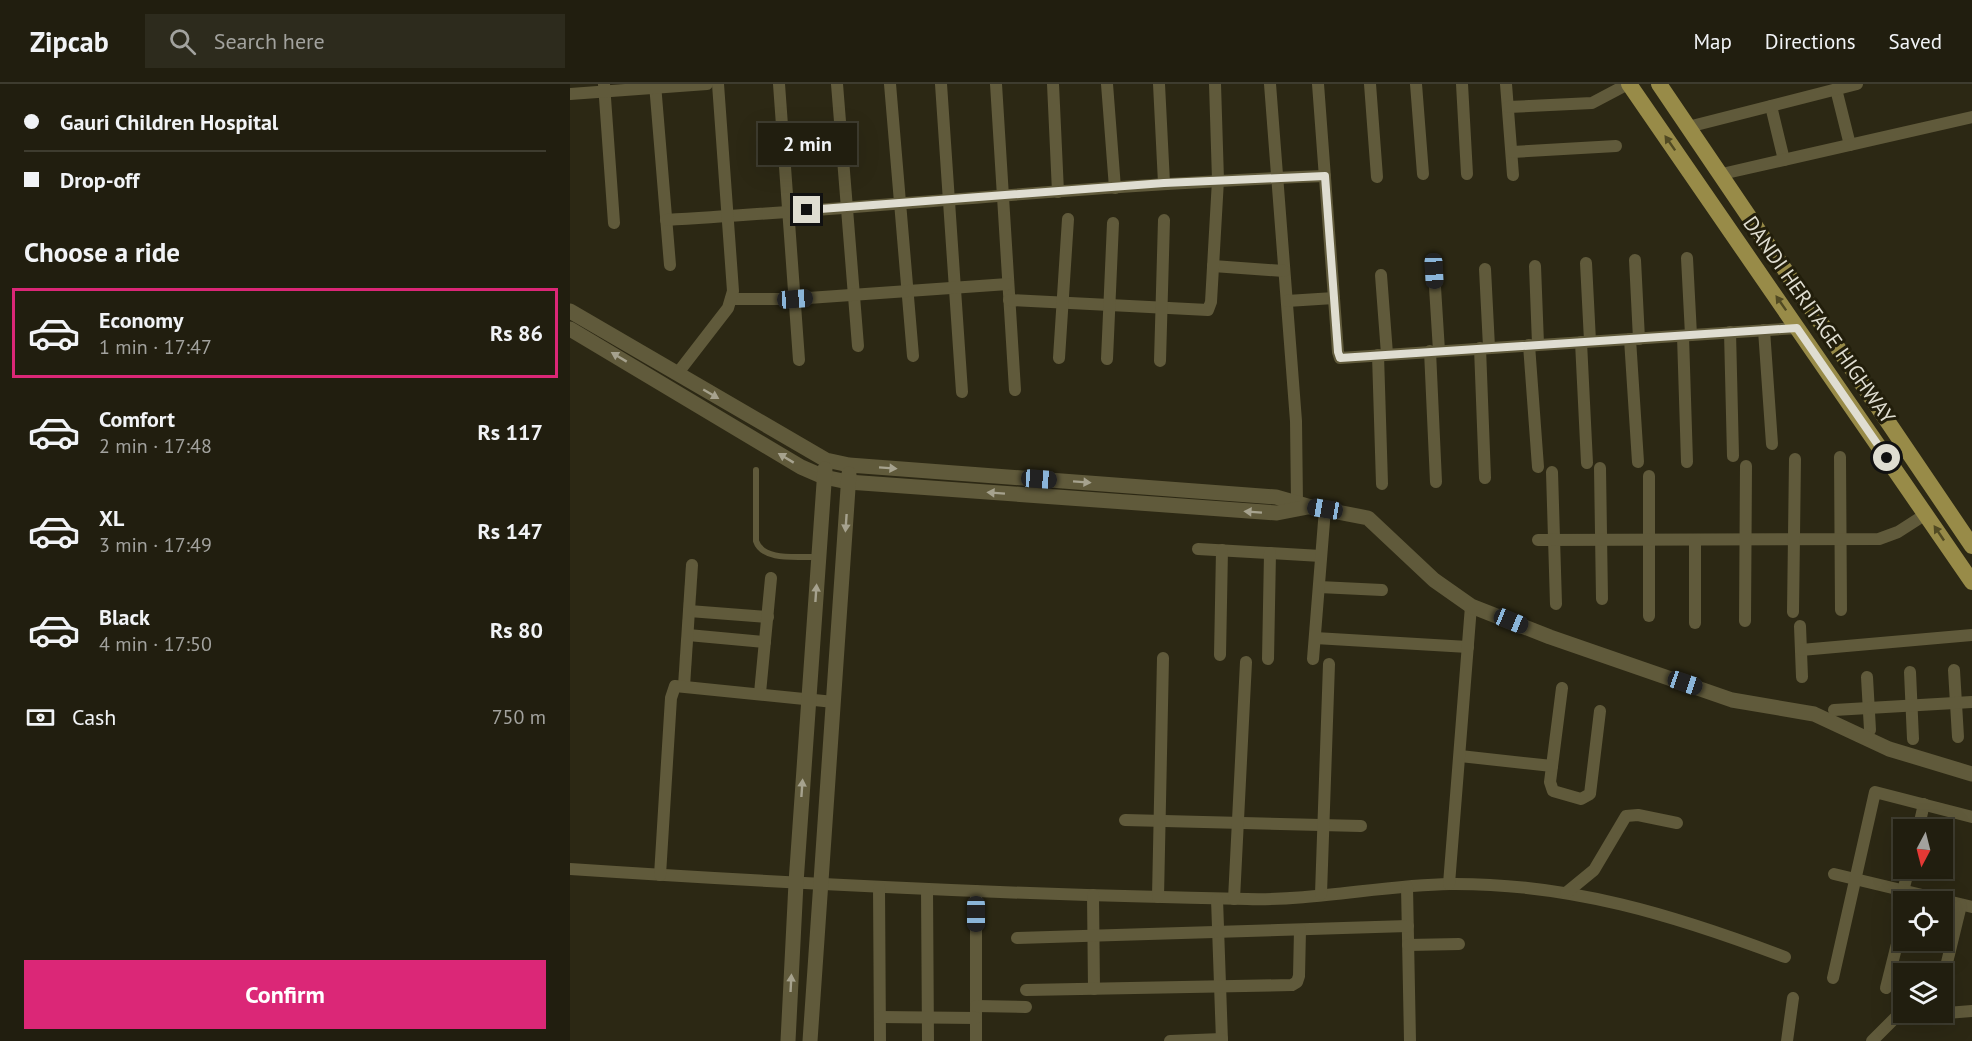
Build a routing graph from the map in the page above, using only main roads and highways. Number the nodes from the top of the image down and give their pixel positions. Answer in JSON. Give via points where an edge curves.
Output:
{"nodes":[{"id":1,"x":1628,"y":84,"type":"edge"},
{"id":2,"x":1659,"y":84,"type":"edge"},
{"id":3,"x":1972,"y":546,"type":"edge"},
{"id":4,"x":1972,"y":582,"type":"edge"}],
"edges":[{"from":4,"to":1,"type":"main road","name":"DANDI HERITAGE HIGHWAY","one_way":true},
{"from":2,"to":3,"type":"main road","name":"DANDI HERITAGE HIGHWAY"}]}
